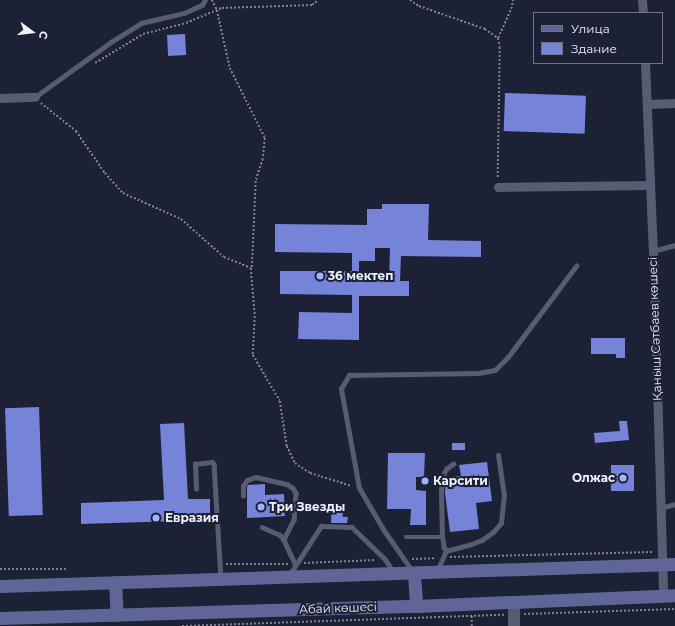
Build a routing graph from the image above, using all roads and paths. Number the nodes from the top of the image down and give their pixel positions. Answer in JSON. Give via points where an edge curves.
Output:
{"nodes":[{"id":1,"x":205,"y":0,"type":"edge"},
{"id":2,"x":212,"y":0,"type":"edge"},
{"id":3,"x":318,"y":0,"type":"edge"},
{"id":4,"x":410,"y":0,"type":"edge"},
{"id":5,"x":513,"y":0,"type":"edge"},
{"id":6,"x":642,"y":0,"type":"edge"},
{"id":7,"x":217,"y":10,"type":"junction"},
{"id":8,"x":643,"y":12,"type":"edge"},
{"id":9,"x":498,"y":38,"type":"junction"},
{"id":10,"x":95,"y":63,"type":"dead end"},
{"id":11,"x":645,"y":64,"type":"edge"},
{"id":12,"x":35,"y":97,"type":"junction"},
{"id":13,"x":0,"y":98,"type":"edge"},
{"id":14,"x":675,"y":103,"type":"edge"},
{"id":15,"x":647,"y":104,"type":"junction"},
{"id":16,"x":650,"y":185,"type":"junction"},
{"id":17,"x":498,"y":187,"type":"joint"},
{"id":18,"x":675,"y":245,"type":"edge"},
{"id":19,"x":653,"y":252,"type":"junction"},
{"id":20,"x":576,"y":266,"type":"dead end"},
{"id":21,"x":252,"y":268,"type":"junction"},
{"id":22,"x":498,"y":455,"type":"dead end"},
{"id":23,"x":452,"y":464,"type":"dead end"},
{"id":24,"x":196,"y":488,"type":"dead end"},
{"id":25,"x":359,"y":488,"type":"junction"},
{"id":26,"x":243,"y":496,"type":"dead end"},
{"id":27,"x":675,"y":504,"type":"edge"},
{"id":28,"x":661,"y":508,"type":"junction"},
{"id":29,"x":262,"y":527,"type":"dead end"},
{"id":30,"x":406,"y":536,"type":"dead end"},
{"id":31,"x":442,"y":538,"type":"junction"},
{"id":32,"x":284,"y":540,"type":"junction"},
{"id":33,"x":446,"y":551,"type":"junction"},
{"id":34,"x":295,"y":564,"type":"junction"},
{"id":35,"x":669,"y":565,"type":"edge"},
{"id":36,"x":66,"y":568,"type":"dead end"},
{"id":37,"x":0,"y":569,"type":"edge"},
{"id":38,"x":437,"y":573,"type":"junction"},
{"id":39,"x":395,"y":574,"type":"junction"},
{"id":40,"x":414,"y":574,"type":"junction"},
{"id":41,"x":288,"y":578,"type":"junction"},
{"id":42,"x":221,"y":580,"type":"junction"},
{"id":43,"x":115,"y":582,"type":"junction"},
{"id":44,"x":0,"y":586,"type":"edge"},
{"id":45,"x":669,"y":595,"type":"edge"},
{"id":46,"x":416,"y":606,"type":"junction"},
{"id":47,"x":675,"y":609,"type":"edge"},
{"id":48,"x":514,"y":614,"type":"edge"},
{"id":49,"x":117,"y":615,"type":"junction"},
{"id":50,"x":472,"y":616,"type":"junction"},
{"id":51,"x":0,"y":618,"type":"edge"},
{"id":52,"x":182,"y":626,"type":"edge"},
{"id":53,"x":472,"y":626,"type":"edge"}],
"edges":[{"from":1,"to":12,"type":"lane","via":[[202,5],[184,13],[141,23]]},
{"from":2,"to":7,"type":"path"},
{"from":3,"to":7,"type":"path","via":[[312,5]]},
{"from":4,"to":9,"type":"path","via":[[419,6],[485,29]]},
{"from":5,"to":9,"type":"path"},
{"from":6,"to":8,"type":"street"},
{"from":7,"to":10,"type":"path","via":[[186,23],[143,34]]},
{"from":7,"to":21,"type":"path","via":[[230,68],[264,138],[263,159],[256,181]]},
{"from":9,"to":17,"type":"path"},
{"from":11,"to":15,"type":"street","name":"Қаныш Сәтбаев көшесі"},
{"from":12,"to":13,"type":"street"},
{"from":12,"to":21,"type":"path","via":[[76,131],[105,173],[123,193],[181,219],[224,257]]},
{"from":14,"to":15,"type":"street"},
{"from":15,"to":16,"type":"street","name":"Қаныш Сәтбаев көшесі"},
{"from":16,"to":17,"type":"street"},
{"from":16,"to":19,"type":"street","name":"Қаныш Сәтбаев көшесі"},
{"from":18,"to":19,"type":"lane"},
{"from":19,"to":28,"type":"street","name":"Қаныш Сәтбаев көшесі"},
{"from":20,"to":25,"type":"lane","via":[[508,357],[495,370],[478,373],[349,375],[341,389]]},
{"from":21,"to":25,"type":"path","via":[[255,316],[253,355],[280,401],[287,446],[295,463],[310,473]]},
{"from":22,"to":33,"type":"lane","via":[[504,496],[501,523],[482,540]]},
{"from":23,"to":31,"type":"lane","via":[[442,477]]},
{"from":24,"to":42,"type":"lane","via":[[195,464],[212,462]]},
{"from":25,"to":40,"type":"lane","via":[[384,531]]},
{"from":26,"to":32,"type":"lane","via":[[243,486],[247,480],[256,477],[287,484],[293,488],[296,493],[294,520]]},
{"from":27,"to":28,"type":"lane"},
{"from":28,"to":35,"type":"street","name":"Қаныш Сәтбаев көшесі"},
{"from":29,"to":32,"type":"lane","via":[[280,535]]},
{"from":30,"to":31,"type":"lane"},
{"from":31,"to":33,"type":"lane"},
{"from":32,"to":34,"type":"lane"},
{"from":33,"to":38,"type":"lane"},
{"from":34,"to":39,"type":"lane","via":[[320,526],[352,527],[385,559]]},
{"from":34,"to":41,"type":"lane"},
{"from":35,"to":38,"type":"main road"},
{"from":35,"to":45,"type":"street","name":"Қаныш Сәтбаев көшесі"},
{"from":36,"to":37,"type":"path"},
{"from":38,"to":40,"type":"main road"},
{"from":39,"to":40,"type":"main road"},
{"from":39,"to":41,"type":"main road"},
{"from":40,"to":46,"type":"main road"},
{"from":41,"to":42,"type":"main road"},
{"from":42,"to":43,"type":"main road"},
{"from":43,"to":44,"type":"main road"},
{"from":43,"to":49,"type":"main road"},
{"from":45,"to":48,"type":"main road","name":"Абай көшесі"},
{"from":46,"to":48,"type":"main road","name":"Абай көшесі"},
{"from":46,"to":49,"type":"main road","name":"Абай көшесі"},
{"from":47,"to":48,"type":"path"},
{"from":48,"to":50,"type":"path"},
{"from":49,"to":51,"type":"main road","name":"Абай көшесі"},
{"from":50,"to":52,"type":"path"},
{"from":50,"to":53,"type":"path"}]}
